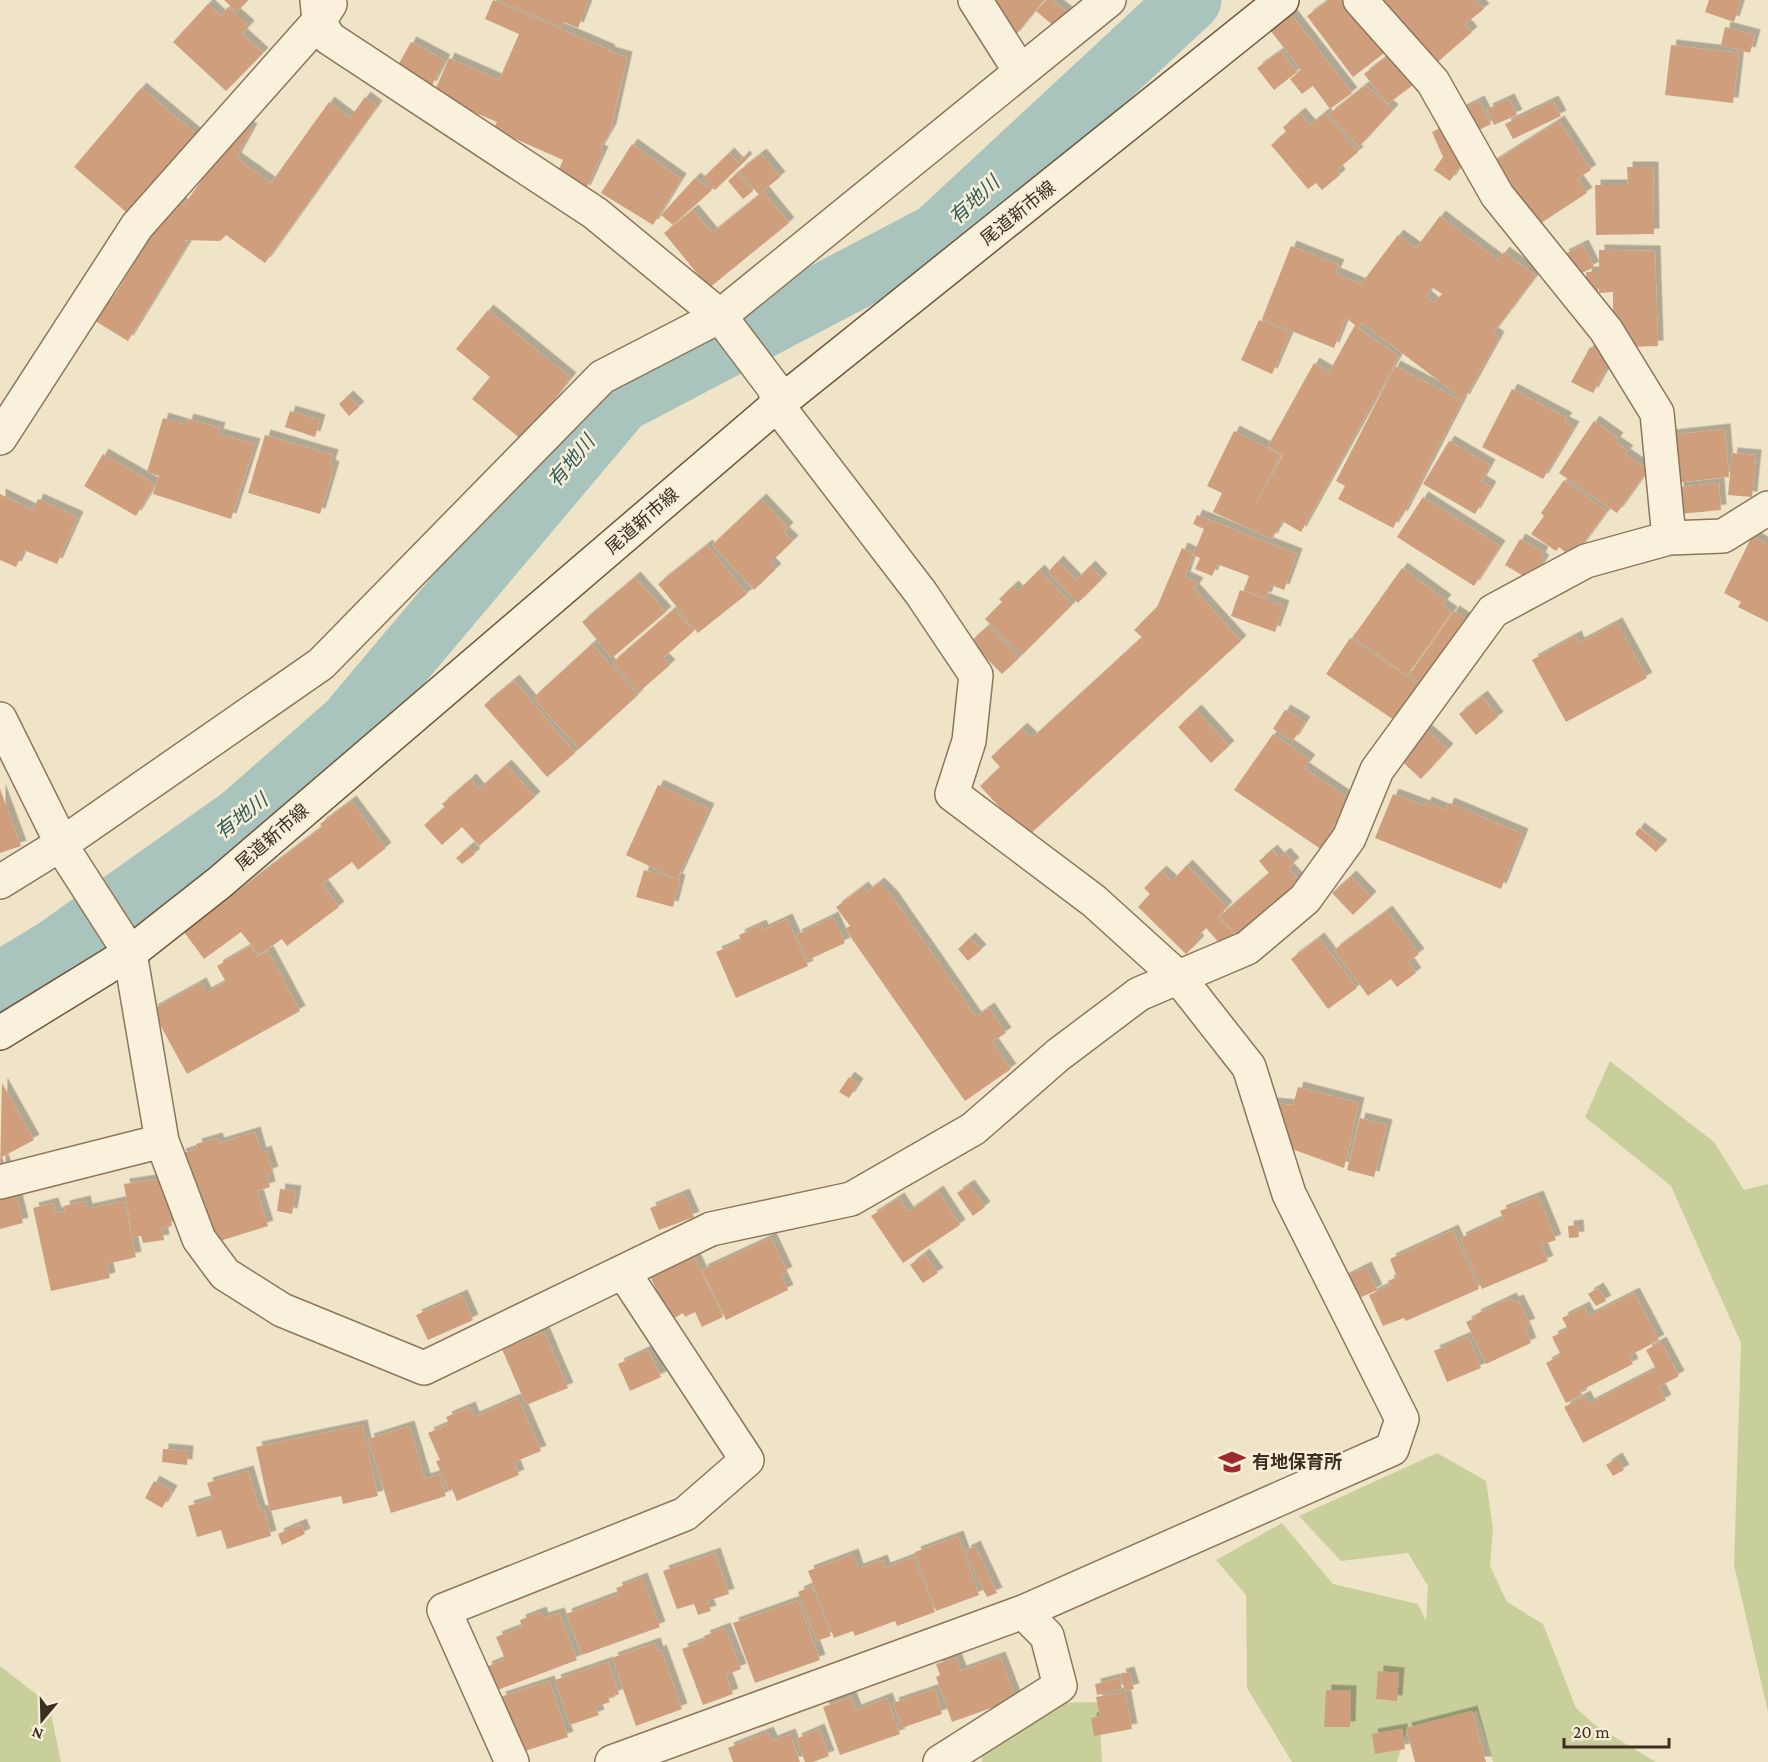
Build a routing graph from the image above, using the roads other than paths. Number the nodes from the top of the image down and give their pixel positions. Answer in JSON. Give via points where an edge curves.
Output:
{"nodes":[{"id":1,"x":975,"y":0,"type":"edge"},
{"id":2,"x":1108,"y":0,"type":"edge"},
{"id":3,"x":1360,"y":0,"type":"edge"},
{"id":4,"x":1260,"y":6,"type":"edge"},
{"id":5,"x":323,"y":7,"type":"edge"},
{"id":6,"x":1020,"y":71,"type":"junction"},
{"id":7,"x":720,"y":316,"type":"junction"},
{"id":8,"x":776,"y":397,"type":"junction"},
{"id":9,"x":0,"y":438,"type":"edge"},
{"id":10,"x":1768,"y":507,"type":"edge"},
{"id":11,"x":1669,"y":538,"type":"junction"},
{"id":12,"x":0,"y":720,"type":"edge"},
{"id":13,"x":66,"y":850,"type":"junction"},
{"id":14,"x":0,"y":882,"type":"edge"},
{"id":15,"x":126,"y":945,"type":"junction"},
{"id":16,"x":1179,"y":978,"type":"junction"},
{"id":17,"x":0,"y":1033,"type":"edge"},
{"id":18,"x":162,"y":1142,"type":"junction"},
{"id":19,"x":0,"y":1182,"type":"edge"},
{"id":20,"x":624,"y":1272,"type":"junction"},
{"id":21,"x":1023,"y":1612,"type":"junction"},
{"id":22,"x":512,"y":1762,"type":"edge"},
{"id":23,"x":612,"y":1762,"type":"edge"},
{"id":24,"x":940,"y":1762,"type":"edge"}],
"edges":[{"from":1,"to":6,"type":"street"},
{"from":2,"to":6,"type":"street"},
{"from":3,"to":11,"type":"street","via":[[1433,82],[1497,195],[1606,330],[1657,413]]},
{"from":4,"to":8,"type":"street","name":"尾道新市線"},
{"from":5,"to":7,"type":"street","via":[[329,38],[595,213]]},
{"from":5,"to":9,"type":"street","via":[[137,226]]},
{"from":6,"to":7,"type":"street"},
{"from":7,"to":8,"type":"street"},
{"from":7,"to":13,"type":"street","via":[[602,377],[321,664]]},
{"from":8,"to":15,"type":"street","name":"尾道新市線","via":[[219,883]]},
{"from":8,"to":16,"type":"street","via":[[921,593],[976,675],[969,741],[952,794],[1094,901]]},
{"from":10,"to":11,"type":"street","via":[[1723,536]]},
{"from":11,"to":16,"type":"street","via":[[1586,561],[1493,611],[1377,770],[1349,838],[1305,899],[1247,948]]},
{"from":12,"to":13,"type":"street"},
{"from":13,"to":14,"type":"street"},
{"from":13,"to":15,"type":"street"},
{"from":15,"to":17,"type":"street","name":"尾道新市線"},
{"from":15,"to":18,"type":"street"},
{"from":16,"to":20,"type":"street","via":[[1139,994],[1058,1055],[973,1129],[851,1199],[711,1228]]},
{"from":16,"to":21,"type":"street","via":[[1249,1067],[1289,1194],[1402,1419],[1392,1449]]},
{"from":18,"to":19,"type":"street"},
{"from":18,"to":20,"type":"street","via":[[199,1239],[225,1274],[282,1310],[424,1368]]},
{"from":20,"to":22,"type":"street","via":[[747,1460],[685,1514],[444,1610]]},
{"from":21,"to":23,"type":"street"},
{"from":21,"to":24,"type":"street","via":[[1047,1636],[1060,1686]]}]}
